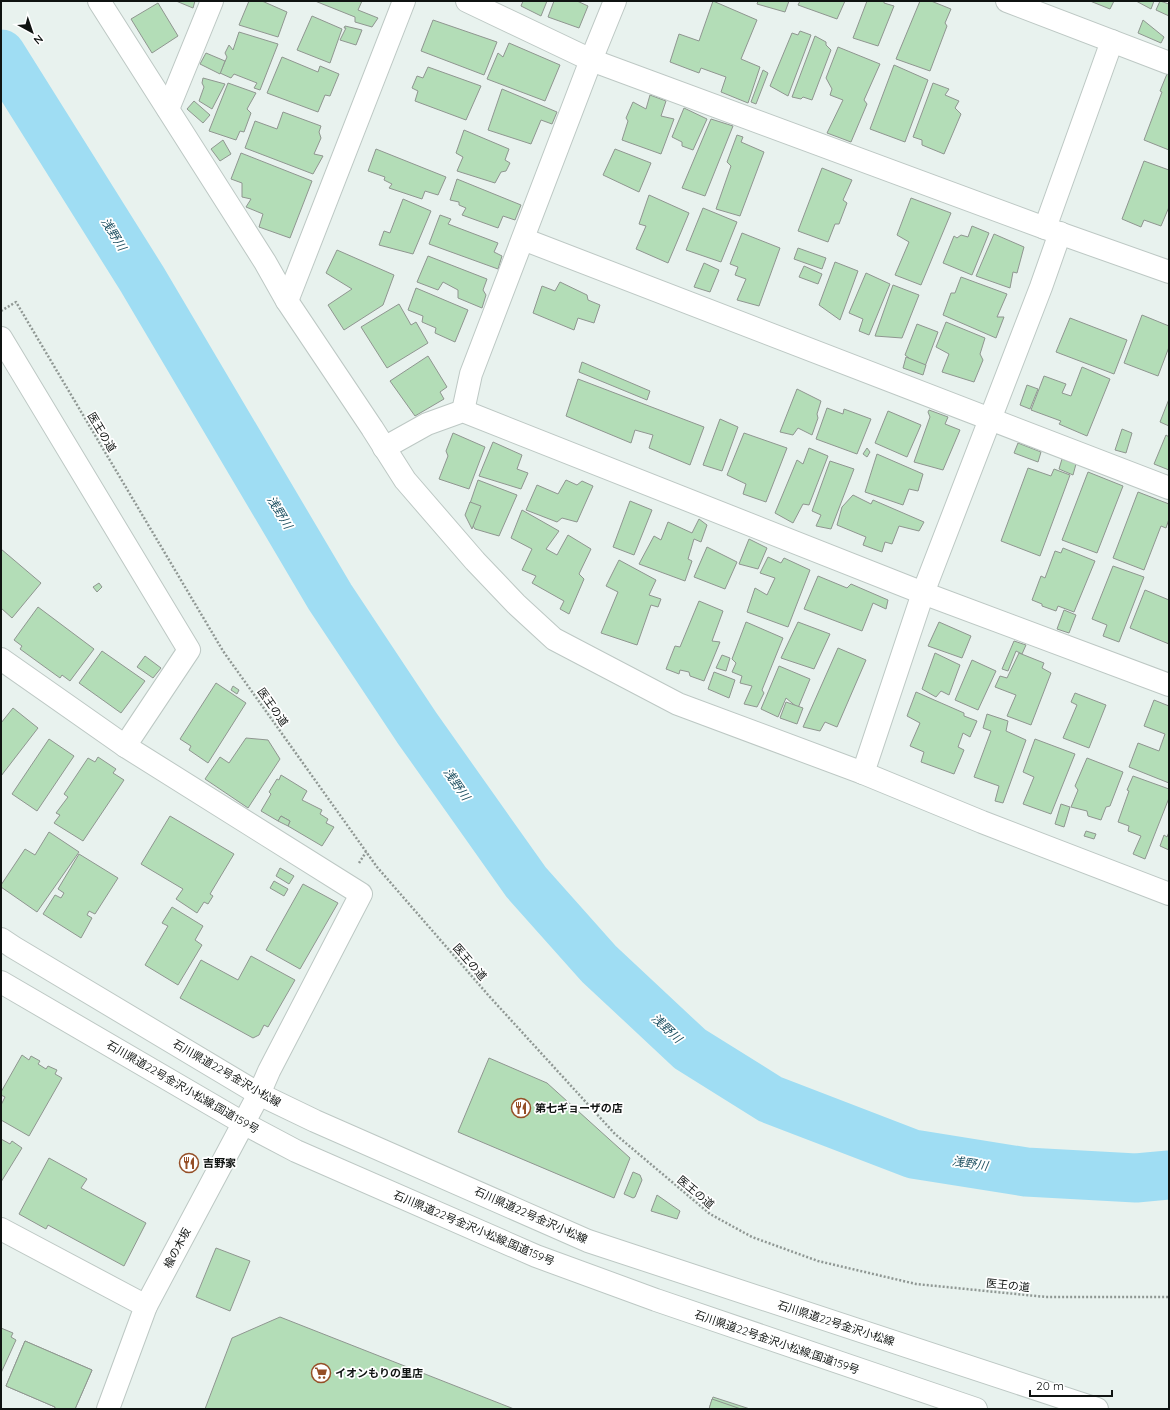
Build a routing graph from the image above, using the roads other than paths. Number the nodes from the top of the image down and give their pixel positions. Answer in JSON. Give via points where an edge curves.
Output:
{"nodes":[{"id":1,"x":99,"y":1,"type":"edge"},
{"id":2,"x":212,"y":1,"type":"edge"},
{"id":3,"x":404,"y":1,"type":"edge"},
{"id":4,"x":467,"y":1,"type":"edge"},
{"id":5,"x":616,"y":1,"type":"edge"},
{"id":6,"x":1007,"y":1,"type":"edge"},
{"id":7,"x":1112,"y":40,"type":"junction"},
{"id":8,"x":590,"y":60,"type":"junction"},
{"id":9,"x":1169,"y":63,"type":"edge"},
{"id":10,"x":168,"y":110,"type":"junction"},
{"id":11,"x":1052,"y":230,"type":"junction"},
{"id":12,"x":523,"y":238,"type":"junction"},
{"id":13,"x":1169,"y":272,"type":"edge"},
{"id":14,"x":287,"y":301,"type":"junction"},
{"id":15,"x":1,"y":338,"type":"edge"},
{"id":16,"x":463,"y":412,"type":"junction"},
{"id":17,"x":990,"y":419,"type":"junction"},
{"id":18,"x":384,"y":448,"type":"junction"},
{"id":19,"x":1169,"y":488,"type":"edge"},
{"id":20,"x":923,"y":593,"type":"junction"},
{"id":21,"x":1,"y":659,"type":"edge"},
{"id":22,"x":1169,"y":685,"type":"edge"},
{"id":23,"x":125,"y":746,"type":"junction"},
{"id":24,"x":862,"y":773,"type":"junction"},
{"id":25,"x":1169,"y":894,"type":"edge"},
{"id":26,"x":1,"y":939,"type":"edge"},
{"id":27,"x":1,"y":982,"type":"edge"},
{"id":28,"x":259,"y":1094,"type":"junction"},
{"id":29,"x":244,"y":1123,"type":"junction"},
{"id":30,"x":1,"y":1229,"type":"edge"},
{"id":31,"x":146,"y":1306,"type":"junction"},
{"id":32,"x":108,"y":1409,"type":"edge"},
{"id":33,"x":976,"y":1409,"type":"edge"},
{"id":34,"x":1097,"y":1409,"type":"edge"}],
"edges":[{"from":1,"to":10,"type":"street"},
{"from":2,"to":10,"type":"street"},
{"from":3,"to":14,"type":"street"},
{"from":4,"to":8,"type":"street"},
{"from":5,"to":8,"type":"street"},
{"from":6,"to":7,"type":"street"},
{"from":7,"to":9,"type":"street"},
{"from":7,"to":11,"type":"street"},
{"from":8,"to":11,"type":"street"},
{"from":8,"to":12,"type":"street"},
{"from":10,"to":14,"type":"street"},
{"from":11,"to":13,"type":"street"},
{"from":11,"to":17,"type":"street","via":[[1041,286]]},
{"from":12,"to":16,"type":"street","via":[[471,374]]},
{"from":12,"to":17,"type":"street"},
{"from":14,"to":18,"type":"street"},
{"from":15,"to":23,"type":"street","via":[[189,650]]},
{"from":16,"to":18,"type":"street","via":[[427,424]]},
{"from":16,"to":20,"type":"street"},
{"from":17,"to":19,"type":"street"},
{"from":17,"to":20,"type":"street"},
{"from":18,"to":24,"type":"street","via":[[405,480],[475,561],[554,639],[678,704]]},
{"from":20,"to":22,"type":"street"},
{"from":20,"to":24,"type":"street"},
{"from":21,"to":23,"type":"street"},
{"from":23,"to":28,"type":"street","name":"楡の木坂","via":[[361,894]]},
{"from":24,"to":25,"type":"street"},
{"from":26,"to":28,"type":"street","name":"石川県道22号金沢小松線"},
{"from":27,"to":29,"type":"street","name":"石川県道22号金沢小松線;国道159号"},
{"from":28,"to":29,"type":"street","name":"楡の木坂"},
{"from":28,"to":34,"type":"street","name":"石川県道22号金沢小松線","via":[[588,1241]]},
{"from":29,"to":31,"type":"street","name":"楡の木坂"},
{"from":29,"to":33,"type":"street","name":"石川県道22号金沢小松線;国道159号","via":[[296,1151],[536,1256],[656,1300]]},
{"from":30,"to":31,"type":"street"},
{"from":31,"to":32,"type":"street","name":"楡の木坂"}]}
